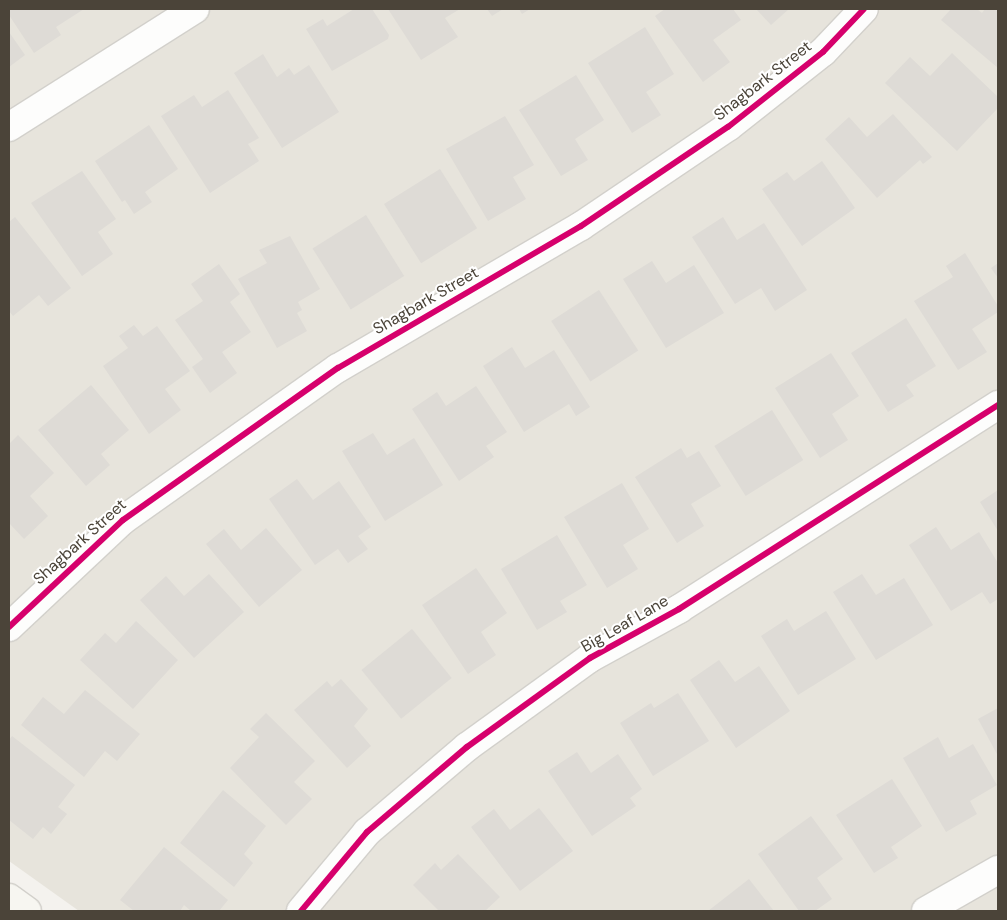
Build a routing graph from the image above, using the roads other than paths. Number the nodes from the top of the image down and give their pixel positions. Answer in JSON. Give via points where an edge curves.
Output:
{"nodes":[{"id":1,"x":195,"y":9,"type":"edge"},
{"id":2,"x":864,"y":9,"type":"edge"},
{"id":3,"x":9,"y":127,"type":"edge"},
{"id":4,"x":998,"y":405,"type":"edge"},
{"id":5,"x":9,"y":627,"type":"edge"},
{"id":6,"x":998,"y":870,"type":"edge"},
{"id":7,"x":9,"y":898,"type":"edge"},
{"id":8,"x":26,"y":911,"type":"edge"},
{"id":9,"x":301,"y":911,"type":"edge"},
{"id":10,"x":926,"y":911,"type":"edge"}],
"edges":[{"from":1,"to":3,"type":"street"},
{"from":2,"to":5,"type":"street","name":"Shagbark Street","via":[[823,52],[719,132],[581,226],[338,368],[123,520]]},
{"from":4,"to":9,"type":"street","name":"Big Leaf Lane","via":[[679,609],[590,658],[467,747],[367,832]]},
{"from":6,"to":10,"type":"street"},
{"from":7,"to":8,"type":"street"}]}
